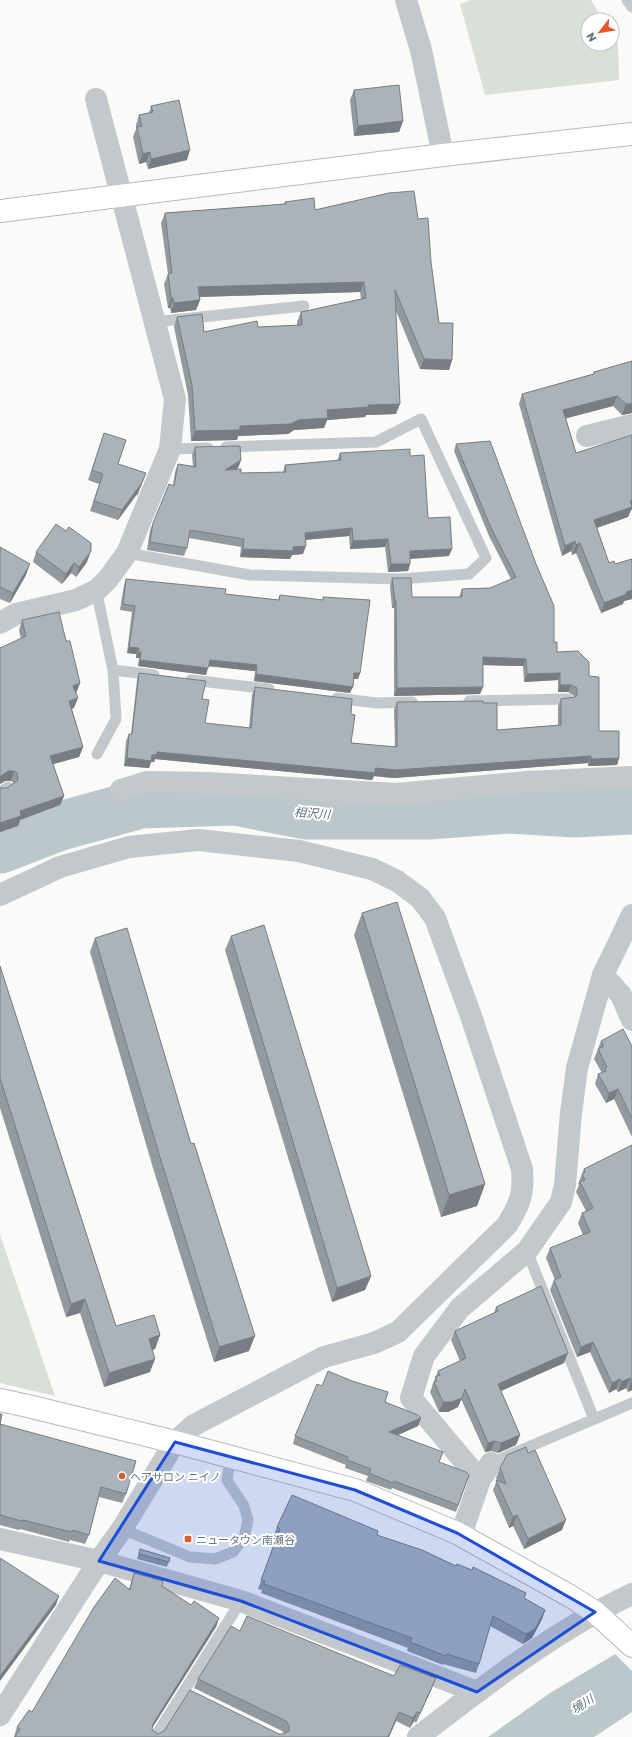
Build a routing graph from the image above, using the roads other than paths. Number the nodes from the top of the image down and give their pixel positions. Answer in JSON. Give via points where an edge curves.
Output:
{"nodes":[{"id":1,"x":406,"y":0,"type":"edge"},
{"id":2,"x":627,"y":0,"type":"edge"},
{"id":3,"x":632,"y":7,"type":"edge"},
{"id":4,"x":96,"y":99,"type":"dead end"},
{"id":5,"x":632,"y":134,"type":"edge"},
{"id":6,"x":443,"y":155,"type":"junction"},
{"id":7,"x":121,"y":197,"type":"junction"},
{"id":8,"x":0,"y":211,"type":"edge"},
{"id":9,"x":304,"y":306,"type":"dead end"},
{"id":10,"x":154,"y":322,"type":"junction"},
{"id":11,"x":632,"y":425,"type":"edge"},
{"id":12,"x":587,"y":436,"type":"dead end"},
{"id":13,"x":170,"y":449,"type":"junction"},
{"id":14,"x":127,"y":554,"type":"junction"},
{"id":15,"x":96,"y":590,"type":"junction"},
{"id":16,"x":0,"y":623,"type":"edge"},
{"id":17,"x":113,"y":670,"type":"junction"},
{"id":18,"x":167,"y":677,"type":"edge"},
{"id":19,"x":182,"y":678,"type":"edge"},
{"id":20,"x":283,"y":691,"type":"edge"},
{"id":21,"x":329,"y":697,"type":"edge"},
{"id":22,"x":568,"y":699,"type":"edge"},
{"id":23,"x":460,"y":701,"type":"edge"},
{"id":24,"x":422,"y":702,"type":"edge"},
{"id":25,"x":97,"y":754,"type":"dead end"},
{"id":26,"x":632,"y":778,"type":"edge"},
{"id":27,"x":121,"y":790,"type":"dead end"},
{"id":28,"x":0,"y":895,"type":"edge"},
{"id":29,"x":632,"y":915,"type":"edge"},
{"id":30,"x":603,"y":975,"type":"junction"},
{"id":31,"x":632,"y":1020,"type":"edge"},
{"id":32,"x":527,"y":1251,"type":"junction"},
{"id":33,"x":0,"y":1400,"type":"edge"},
{"id":34,"x":632,"y":1403,"type":"edge"},
{"id":35,"x":594,"y":1419,"type":"junction"},
{"id":36,"x":175,"y":1442,"type":"junction"},
{"id":37,"x":231,"y":1456,"type":"junction"},
{"id":38,"x":486,"y":1471,"type":"junction"},
{"id":39,"x":129,"y":1532,"type":"junction"},
{"id":40,"x":461,"y":1535,"type":"junction"},
{"id":41,"x":0,"y":1539,"type":"edge"},
{"id":42,"x":99,"y":1561,"type":"junction"},
{"id":43,"x":632,"y":1594,"type":"edge"},
{"id":44,"x":242,"y":1601,"type":"junction"},
{"id":45,"x":600,"y":1616,"type":"junction"},
{"id":46,"x":632,"y":1646,"type":"edge"},
{"id":47,"x":477,"y":1692,"type":"junction"},
{"id":48,"x":0,"y":1715,"type":"edge"},
{"id":49,"x":155,"y":1737,"type":"edge"},
{"id":50,"x":418,"y":1737,"type":"edge"}],
"edges":[{"from":1,"to":6,"type":"street","via":[[421,50]]},
{"from":2,"to":3,"type":"lane"},
{"from":4,"to":7,"type":"street"},
{"from":5,"to":6,"type":"street"},
{"from":6,"to":7,"type":"street"},
{"from":7,"to":8,"type":"street"},
{"from":7,"to":10,"type":"street"},
{"from":9,"to":10,"type":"lane"},
{"from":10,"to":13,"type":"street","via":[[175,399]]},
{"from":11,"to":12,"type":"street"},
{"from":13,"to":14,"type":"street"},
{"from":13,"to":14,"type":"lane","via":[[376,442],[420,419],[486,558],[469,574],[391,579],[250,575]]},
{"from":14,"to":15,"type":"street"},
{"from":15,"to":16,"type":"street","via":[[76,600],[16,614]]},
{"from":15,"to":17,"type":"lane"},
{"from":17,"to":18,"type":"lane"},
{"from":17,"to":25,"type":"lane","via":[[116,719]]},
{"from":19,"to":20,"type":"lane"},
{"from":21,"to":24,"type":"lane","via":[[376,703]]},
{"from":22,"to":23,"type":"lane"},
{"from":26,"to":27,"type":"street","via":[[527,782],[396,794],[147,782]]},
{"from":28,"to":36,"type":"street","via":[[60,867],[129,847],[198,840],[299,851],[372,869],[397,881],[420,898],[435,918],[522,1169],[523,1186],[519,1206],[507,1225],[398,1332],[374,1343],[324,1358],[194,1425]]},
{"from":29,"to":30,"type":"street"},
{"from":30,"to":31,"type":"street","via":[[621,995]]},
{"from":30,"to":32,"type":"street","via":[[577,1068],[561,1202]]},
{"from":32,"to":35,"type":"lane"},
{"from":32,"to":38,"type":"street","via":[[460,1308],[424,1356],[411,1398]]},
{"from":33,"to":36,"type":"street"},
{"from":34,"to":35,"type":"lane"},
{"from":35,"to":38,"type":"lane"},
{"from":36,"to":37,"type":"street"},
{"from":36,"to":39,"type":"street"},
{"from":37,"to":39,"type":"lane","via":[[227,1480],[244,1506],[248,1520],[244,1538],[234,1552],[215,1559],[190,1557]]},
{"from":37,"to":40,"type":"street","via":[[355,1490]]},
{"from":38,"to":40,"type":"street"},
{"from":39,"to":42,"type":"street"},
{"from":40,"to":45,"type":"street"},
{"from":41,"to":42,"type":"street"},
{"from":42,"to":44,"type":"street"},
{"from":42,"to":48,"type":"street"},
{"from":43,"to":45,"type":"street"},
{"from":44,"to":47,"type":"street"},
{"from":44,"to":49,"type":"lane","via":[[187,1693]]},
{"from":45,"to":46,"type":"street"},
{"from":45,"to":47,"type":"street"},
{"from":47,"to":50,"type":"street"}]}
